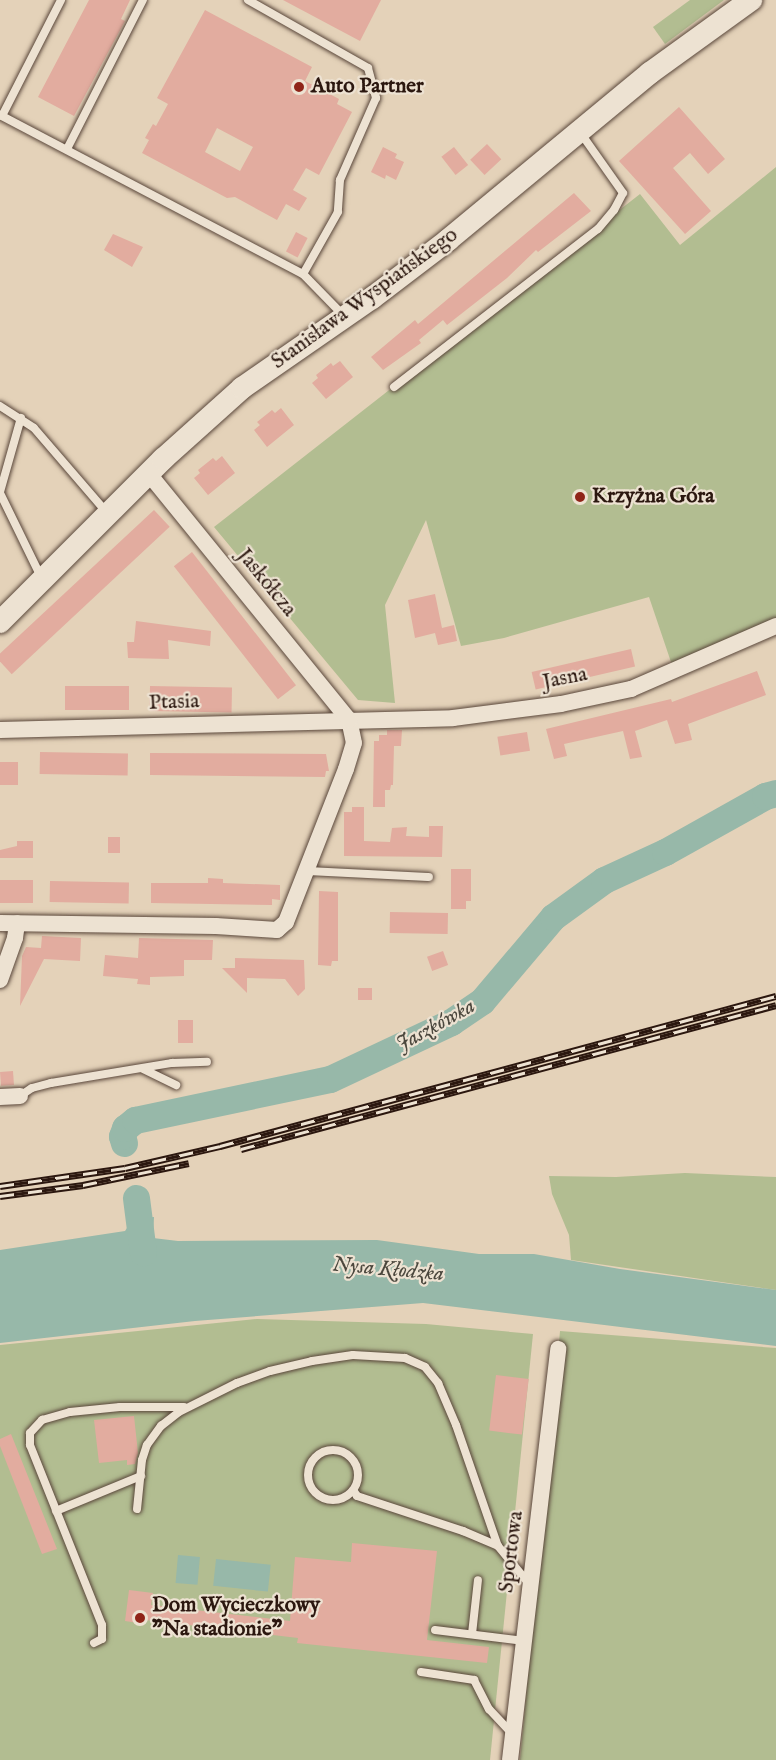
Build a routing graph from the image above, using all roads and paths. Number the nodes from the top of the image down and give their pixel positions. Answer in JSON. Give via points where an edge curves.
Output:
{"nodes":[{"id":1,"x":61,"y":0,"type":"edge"},
{"id":2,"x":143,"y":0,"type":"edge"},
{"id":3,"x":248,"y":0,"type":"edge"},
{"id":4,"x":751,"y":0,"type":"edge"},
{"id":5,"x":1,"y":116,"type":"edge"},
{"id":6,"x":580,"y":132,"type":"junction"},
{"id":7,"x":67,"y":149,"type":"junction"},
{"id":8,"x":303,"y":274,"type":"junction"},
{"id":9,"x":344,"y":317,"type":"junction"},
{"id":10,"x":394,"y":387,"type":"dead end"},
{"id":11,"x":0,"y":406,"type":"edge"},
{"id":12,"x":21,"y":418,"type":"junction"},
{"id":13,"x":149,"y":474,"type":"junction"},
{"id":14,"x":0,"y":492,"type":"edge"},
{"id":15,"x":108,"y":515,"type":"junction"},
{"id":16,"x":43,"y":580,"type":"junction"},
{"id":17,"x":0,"y":622,"type":"edge"},
{"id":18,"x":776,"y":626,"type":"edge"},
{"id":19,"x":349,"y":720,"type":"junction"},
{"id":20,"x":0,"y":730,"type":"edge"},
{"id":21,"x":307,"y":871,"type":"junction"},
{"id":22,"x":429,"y":877,"type":"dead end"},
{"id":23,"x":8,"y":923,"type":"edge"},
{"id":24,"x":0,"y":980,"type":"edge"},
{"id":25,"x":207,"y":1062,"type":"dead end"},
{"id":26,"x":140,"y":1068,"type":"junction"},
{"id":27,"x":176,"y":1086,"type":"dead end"},
{"id":28,"x":20,"y":1096,"type":"joint"},
{"id":29,"x":0,"y":1097,"type":"edge"},
{"id":30,"x":558,"y":1349,"type":"dead end"},
{"id":31,"x":188,"y":1407,"type":"junction"},
{"id":32,"x":141,"y":1476,"type":"junction"},
{"id":33,"x":353,"y":1490,"type":"junction"},
{"id":34,"x":137,"y":1509,"type":"dead end"},
{"id":35,"x":56,"y":1511,"type":"junction"},
{"id":36,"x":498,"y":1546,"type":"junction"},
{"id":37,"x":478,"y":1580,"type":"dead end"},
{"id":38,"x":531,"y":1586,"type":"junction"},
{"id":39,"x":435,"y":1630,"type":"dead end"},
{"id":40,"x":472,"y":1634,"type":"junction"},
{"id":41,"x":524,"y":1641,"type":"junction"},
{"id":42,"x":94,"y":1643,"type":"dead end"},
{"id":43,"x":421,"y":1672,"type":"dead end"},
{"id":44,"x":513,"y":1735,"type":"junction"},
{"id":45,"x":510,"y":1760,"type":"edge"}],
"edges":[{"from":1,"to":5,"type":"lane"},
{"from":2,"to":7,"type":"lane"},
{"from":3,"to":8,"type":"lane","via":[[368,68],[376,98],[340,180],[338,212]]},
{"from":4,"to":6,"type":"main road","name":"Stanisława Wyspiańskiego","via":[[674,54]]},
{"from":5,"to":7,"type":"lane"},
{"from":6,"to":9,"type":"main road","name":"Stanisława Wyspiańskiego","via":[[448,240]]},
{"from":6,"to":10,"type":"lane","via":[[623,193],[614,210],[598,229]]},
{"from":7,"to":8,"type":"lane"},
{"from":8,"to":9,"type":"lane"},
{"from":9,"to":13,"type":"main road","name":"Stanisława Wyspiańskiego","via":[[242,388]]},
{"from":11,"to":12,"type":"lane"},
{"from":12,"to":14,"type":"lane"},
{"from":12,"to":15,"type":"lane","via":[[34,428]]},
{"from":13,"to":15,"type":"main road","name":"Stanisława Wyspiańskiego"},
{"from":13,"to":19,"type":"street","name":"Jaskółcza"},
{"from":14,"to":16,"type":"lane"},
{"from":15,"to":16,"type":"main road","name":"Stanisława Wyspiańskiego"},
{"from":16,"to":17,"type":"main road","name":"Stanisława Wyspiańskiego"},
{"from":18,"to":19,"type":"street","name":"Jasna","via":[[631,689],[561,704],[453,718]]},
{"from":19,"to":20,"type":"street","name":"Ptasia"},
{"from":19,"to":21,"type":"street","via":[[354,743]]},
{"from":21,"to":22,"type":"lane"},
{"from":21,"to":23,"type":"street","via":[[286,922],[277,930]]},
{"from":23,"to":24,"type":"street","via":[[15,938]]},
{"from":25,"to":26,"type":"lane","via":[[184,1061]]},
{"from":26,"to":27,"type":"lane"},
{"from":26,"to":28,"type":"lane","via":[[51,1083]]},
{"from":28,"to":29,"type":"street"},
{"from":30,"to":38,"type":"street","name":"Sportowa"},
{"from":31,"to":32,"type":"lane","via":[[161,1426],[147,1445]]},
{"from":31,"to":35,"type":"lane","via":[[70,1412],[34,1426],[30,1445]]},
{"from":31,"to":36,"type":"lane","via":[[270,1371],[312,1361],[353,1355],[405,1358],[425,1367],[438,1383]]},
{"from":32,"to":34,"type":"lane"},
{"from":32,"to":35,"type":"lane"},
{"from":33,"to":33,"type":"lane","via":[[357,1470],[345,1454],[331,1450],[312,1461],[308,1475],[316,1494],[335,1500]]},
{"from":33,"to":36,"type":"lane","via":[[357,1496]]},
{"from":35,"to":42,"type":"lane","via":[[102,1625],[102,1639]]},
{"from":36,"to":38,"type":"lane"},
{"from":37,"to":40,"type":"lane"},
{"from":38,"to":41,"type":"street","name":"Sportowa"},
{"from":39,"to":40,"type":"lane"},
{"from":40,"to":41,"type":"lane"},
{"from":41,"to":44,"type":"street","name":"Sportowa"},
{"from":43,"to":44,"type":"lane","via":[[474,1680],[489,1709]]},
{"from":44,"to":45,"type":"street","name":"Sportowa"}]}
